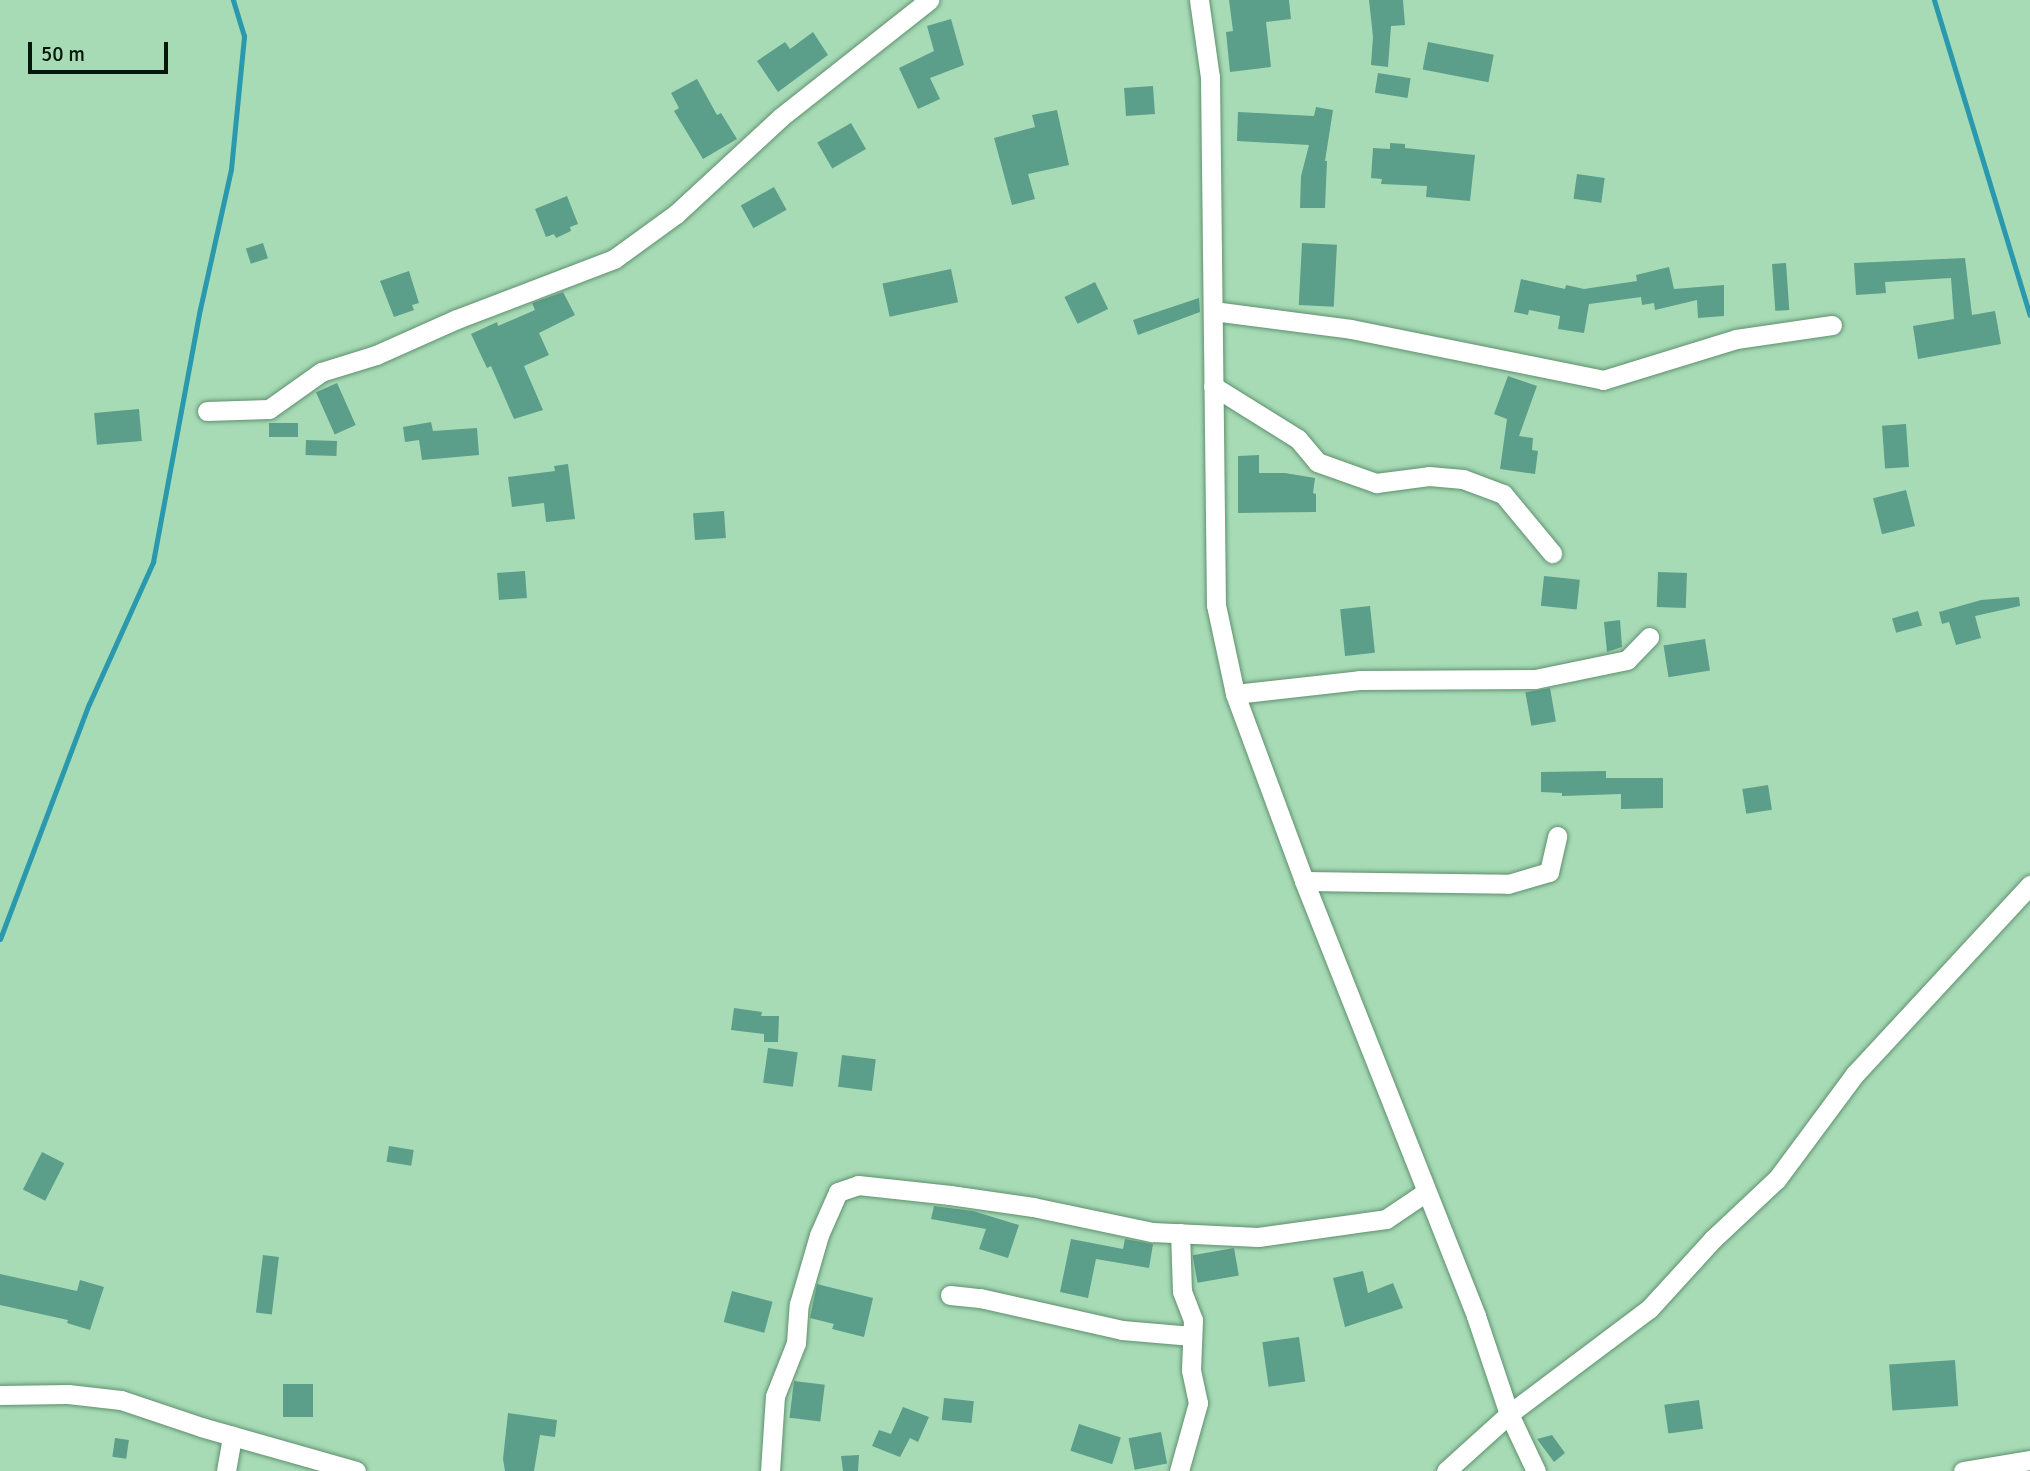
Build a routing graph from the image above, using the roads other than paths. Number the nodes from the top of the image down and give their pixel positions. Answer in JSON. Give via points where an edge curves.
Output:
{"nodes":[{"id":1,"x":929,"y":0,"type":"edge"},
{"id":2,"x":1199,"y":0,"type":"edge"},
{"id":3,"x":1213,"y":311,"type":"junction"},
{"id":4,"x":1832,"y":325,"type":"dead end"},
{"id":5,"x":1213,"y":386,"type":"junction"},
{"id":6,"x":207,"y":411,"type":"dead end"},
{"id":7,"x":1552,"y":552,"type":"dead end"},
{"id":8,"x":1649,"y":637,"type":"dead end"},
{"id":9,"x":1235,"y":694,"type":"junction"},
{"id":10,"x":1557,"y":836,"type":"dead end"},
{"id":11,"x":1304,"y":881,"type":"junction"},
{"id":12,"x":2030,"y":885,"type":"edge"},
{"id":13,"x":1426,"y":1192,"type":"junction"},
{"id":14,"x":1181,"y":1233,"type":"junction"},
{"id":15,"x":950,"y":1295,"type":"dead end"},
{"id":16,"x":1192,"y":1336,"type":"junction"},
{"id":17,"x":0,"y":1395,"type":"edge"},
{"id":18,"x":1509,"y":1414,"type":"junction"},
{"id":19,"x":232,"y":1436,"type":"junction"},
{"id":20,"x":2030,"y":1460,"type":"edge"},
{"id":21,"x":226,"y":1471,"type":"edge"},
{"id":22,"x":356,"y":1471,"type":"edge"},
{"id":23,"x":769,"y":1471,"type":"edge"},
{"id":24,"x":1179,"y":1471,"type":"edge"},
{"id":25,"x":1446,"y":1471,"type":"edge"},
{"id":26,"x":1536,"y":1471,"type":"edge"},
{"id":27,"x":1963,"y":1471,"type":"edge"}],
"edges":[{"from":1,"to":6,"type":"street","via":[[781,117],[676,214],[614,259],[376,355],[321,372],[269,409]]},
{"from":2,"to":3,"type":"street","via":[[1210,77]]},
{"from":3,"to":4,"type":"street","via":[[1364,332],[1603,380],[1736,339]]},
{"from":3,"to":5,"type":"street"},
{"from":5,"to":7,"type":"street","via":[[1298,439],[1317,462],[1376,483],[1429,476],[1463,479],[1503,494]]},
{"from":5,"to":9,"type":"street","via":[[1216,605]]},
{"from":8,"to":9,"type":"street","via":[[1627,660],[1535,679],[1359,680]]},
{"from":9,"to":11,"type":"street"},
{"from":10,"to":11,"type":"street","via":[[1549,872],[1508,884]]},
{"from":11,"to":13,"type":"street"},
{"from":12,"to":18,"type":"street","via":[[1855,1074],[1777,1179],[1713,1239],[1649,1309]]},
{"from":13,"to":14,"type":"street","via":[[1386,1219],[1258,1237]]},
{"from":13,"to":18,"type":"street"},
{"from":14,"to":16,"type":"street","via":[[1182,1292],[1193,1320]]},
{"from":14,"to":23,"type":"street","via":[[1152,1232],[950,1195],[858,1185],[838,1192],[819,1236],[799,1304],[796,1343],[775,1396]]},
{"from":15,"to":16,"type":"street","via":[[1122,1330]]},
{"from":16,"to":24,"type":"street","via":[[1191,1370],[1198,1403]]},
{"from":17,"to":19,"type":"street","via":[[121,1399]]},
{"from":18,"to":25,"type":"street"},
{"from":18,"to":26,"type":"street"},
{"from":19,"to":21,"type":"street"},
{"from":19,"to":22,"type":"street"},
{"from":20,"to":27,"type":"street"}]}
